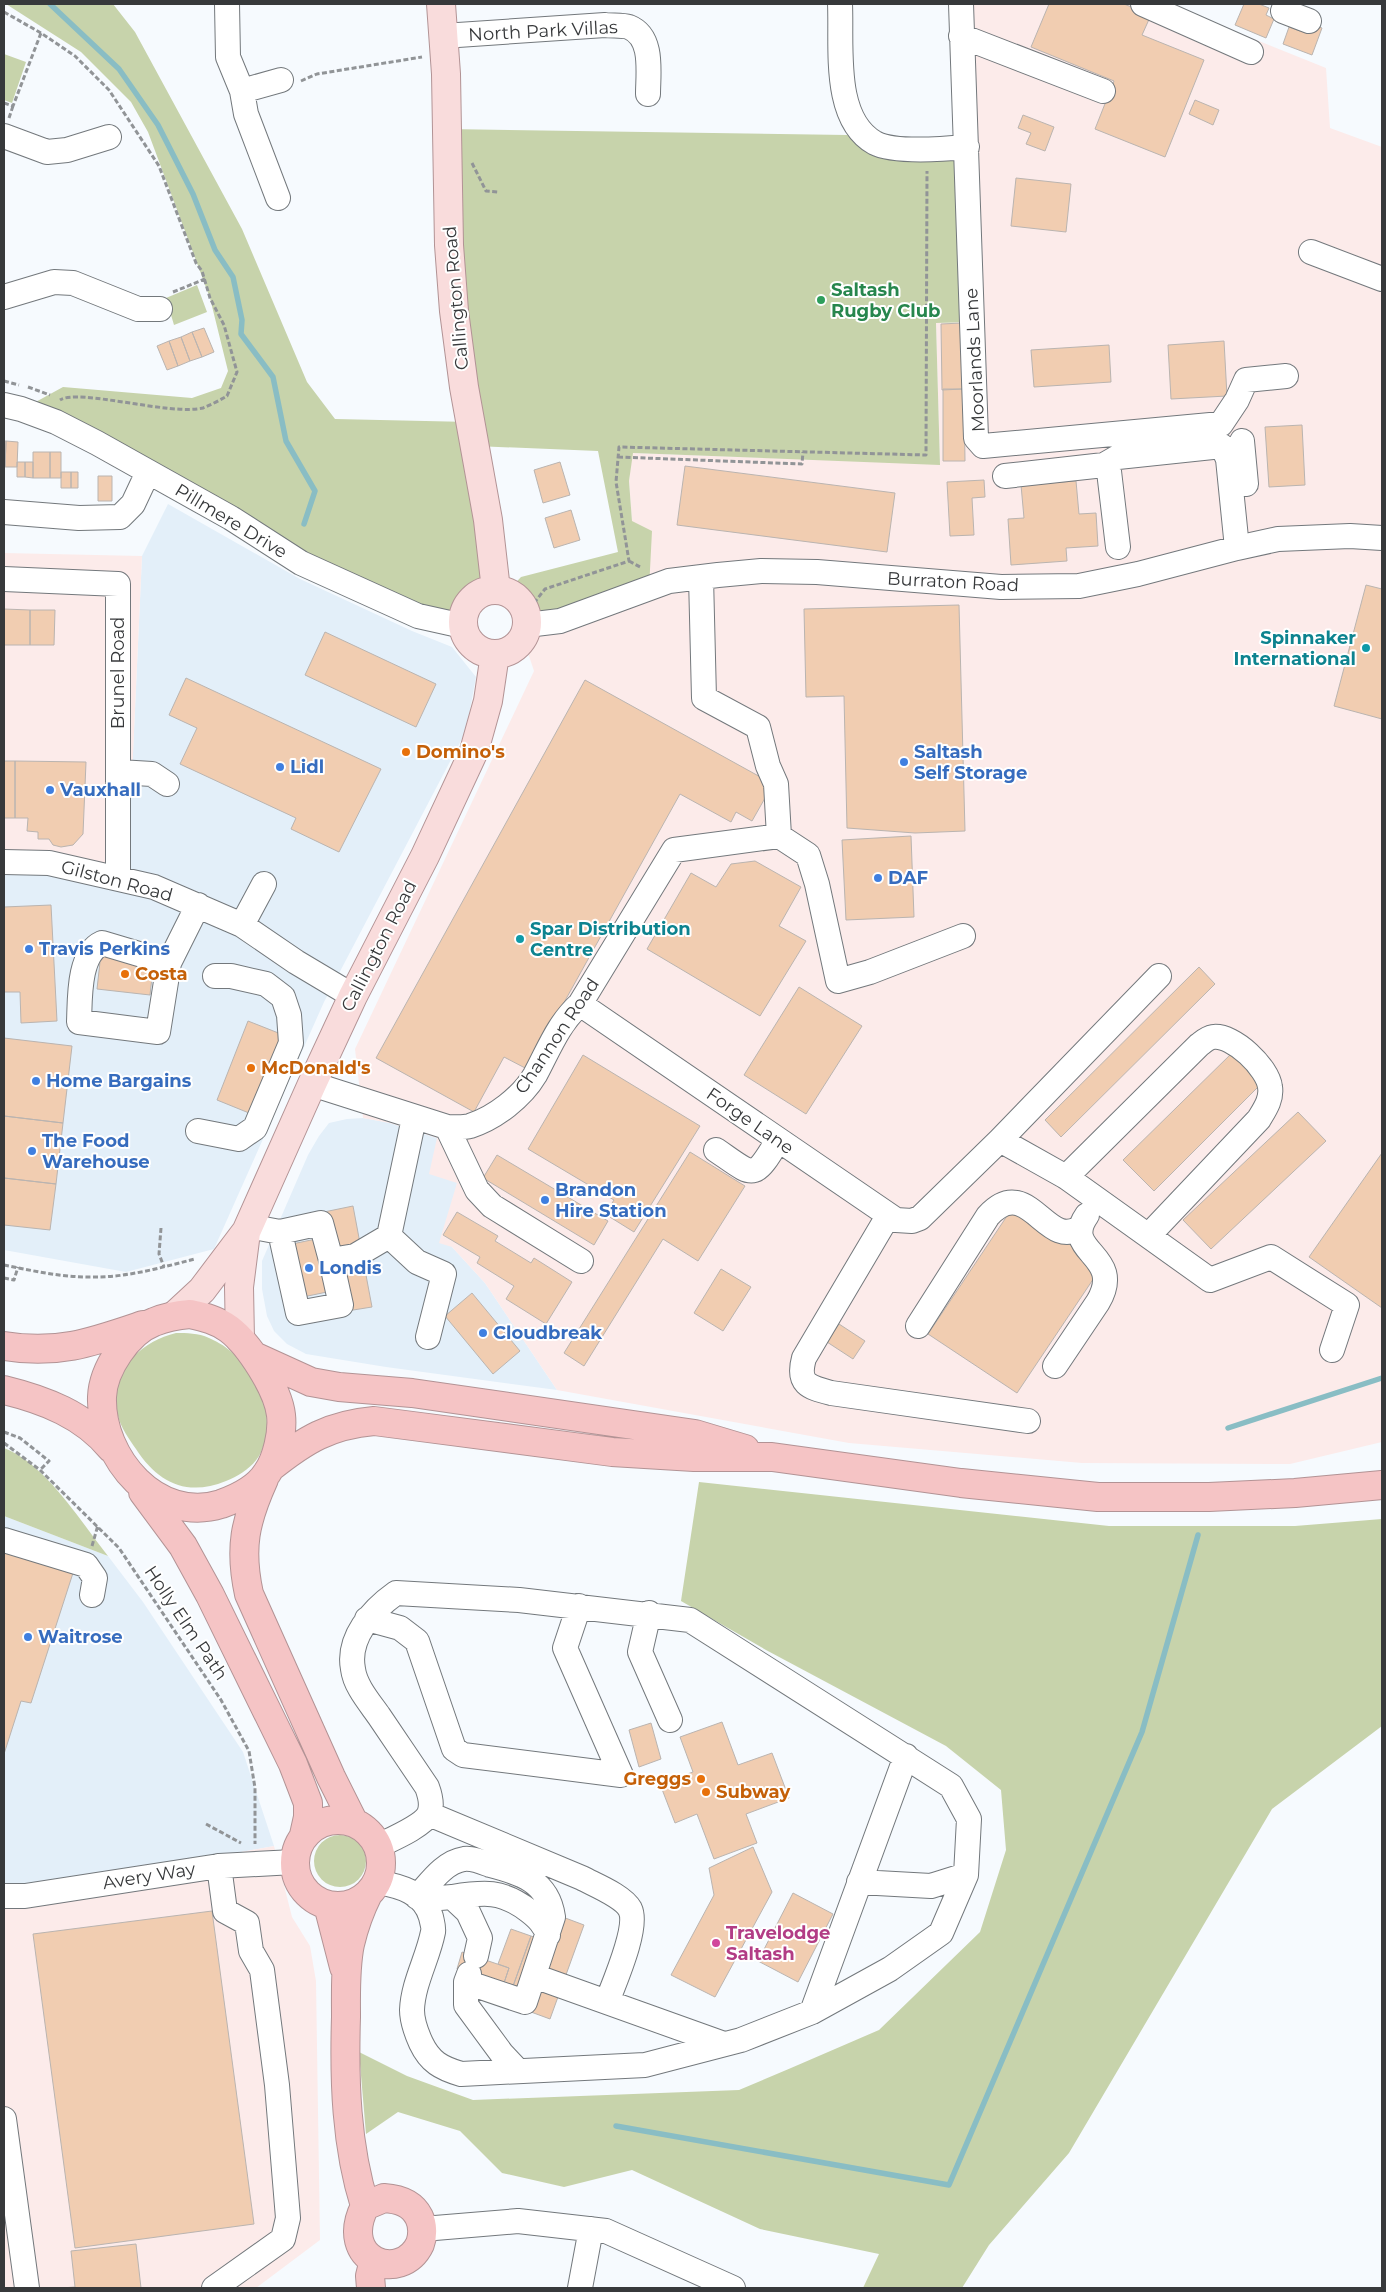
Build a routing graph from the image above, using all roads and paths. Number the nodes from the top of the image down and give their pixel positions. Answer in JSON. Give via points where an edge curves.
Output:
{"nodes":[{"id":1,"x":227,"y":4,"type":"edge"},
{"id":2,"x":441,"y":4,"type":"edge"},
{"id":3,"x":840,"y":4,"type":"edge"},
{"id":4,"x":961,"y":4,"type":"edge"},
{"id":5,"x":1143,"y":4,"type":"edge"},
{"id":6,"x":1286,"y":4,"type":"edge"},
{"id":7,"x":4,"y":12,"type":"edge"},
{"id":8,"x":1309,"y":21,"type":"dead end"},
{"id":9,"x":41,"y":32,"type":"junction"},
{"id":10,"x":961,"y":36,"type":"junction"},
{"id":11,"x":444,"y":44,"type":"junction"},
{"id":12,"x":1252,"y":52,"type":"dead end"},
{"id":13,"x":281,"y":80,"type":"joint"},
{"id":14,"x":1103,"y":90,"type":"dead end"},
{"id":15,"x":242,"y":91,"type":"junction"},
{"id":16,"x":648,"y":94,"type":"dead end"},
{"id":17,"x":4,"y":103,"type":"edge"},
{"id":18,"x":4,"y":136,"type":"edge"},
{"id":19,"x":109,"y":137,"type":"dead end"},
{"id":20,"x":966,"y":147,"type":"junction"},
{"id":21,"x":933,"y":149,"type":"junction"},
{"id":22,"x":278,"y":198,"type":"dead end"},
{"id":23,"x":1311,"y":252,"type":"dead end"},
{"id":24,"x":205,"y":279,"type":"junction"},
{"id":25,"x":1382,"y":279,"type":"edge"},
{"id":26,"x":4,"y":297,"type":"edge"},
{"id":27,"x":160,"y":309,"type":"joint"},
{"id":28,"x":1286,"y":376,"type":"dead end"},
{"id":29,"x":60,"y":400,"type":"dead end"},
{"id":30,"x":4,"y":405,"type":"edge"},
{"id":31,"x":1242,"y":441,"type":"dead end"},
{"id":32,"x":803,"y":452,"type":"junction"},
{"id":33,"x":618,"y":457,"type":"junction"},
{"id":34,"x":1108,"y":463,"type":"junction"},
{"id":35,"x":148,"y":472,"type":"junction"},
{"id":36,"x":1005,"y":476,"type":"dead end"},
{"id":37,"x":1232,"y":500,"type":"junction"},
{"id":38,"x":4,"y":512,"type":"edge"},
{"id":39,"x":1382,"y":538,"type":"edge"},
{"id":40,"x":1118,"y":547,"type":"dead end"},
{"id":41,"x":1237,"y":548,"type":"junction"},
{"id":42,"x":700,"y":577,"type":"junction"},
{"id":43,"x":4,"y":579,"type":"edge"},
{"id":44,"x":496,"y":590,"type":"junction"},
{"id":45,"x":527,"y":620,"type":"junction"},
{"id":46,"x":463,"y":626,"type":"junction"},
{"id":47,"x":495,"y":654,"type":"junction"},
{"id":48,"x":118,"y":772,"type":"junction"},
{"id":49,"x":168,"y":784,"type":"dead end"},
{"id":50,"x":779,"y":836,"type":"junction"},
{"id":51,"x":4,"y":862,"type":"edge"},
{"id":52,"x":118,"y":877,"type":"junction"},
{"id":53,"x":264,"y":884,"type":"dead end"},
{"id":54,"x":198,"y":905,"type":"junction"},
{"id":55,"x":242,"y":925,"type":"junction"},
{"id":56,"x":962,"y":936,"type":"dead end"},
{"id":57,"x":169,"y":963,"type":"junction"},
{"id":58,"x":215,"y":976,"type":"dead end"},
{"id":59,"x":1158,"y":976,"type":"dead end"},
{"id":60,"x":354,"y":996,"type":"junction"},
{"id":61,"x":580,"y":1004,"type":"junction"},
{"id":62,"x":312,"y":1084,"type":"junction"},
{"id":63,"x":414,"y":1118,"type":"junction"},
{"id":64,"x":447,"y":1128,"type":"junction"},
{"id":65,"x":198,"y":1131,"type":"dead end"},
{"id":66,"x":778,"y":1140,"type":"junction"},
{"id":67,"x":1000,"y":1140,"type":"junction"},
{"id":68,"x":716,"y":1150,"type":"dead end"},
{"id":69,"x":1066,"y":1177,"type":"junction"},
{"id":70,"x":1099,"y":1200,"type":"junction"},
{"id":71,"x":888,"y":1216,"type":"junction"},
{"id":72,"x":1080,"y":1227,"type":"junction"},
{"id":73,"x":161,"y":1228,"type":"dead end"},
{"id":74,"x":247,"y":1229,"type":"junction"},
{"id":75,"x":280,"y":1232,"type":"junction"},
{"id":76,"x":1149,"y":1235,"type":"junction"},
{"id":77,"x":388,"y":1236,"type":"junction"},
{"id":78,"x":199,"y":1258,"type":"dead end"},
{"id":79,"x":331,"y":1260,"type":"junction"},
{"id":80,"x":581,"y":1261,"type":"dead end"},
{"id":81,"x":4,"y":1265,"type":"edge"},
{"id":82,"x":18,"y":1267,"type":"junction"},
{"id":83,"x":164,"y":1267,"type":"junction"},
{"id":84,"x":4,"y":1278,"type":"edge"},
{"id":85,"x":163,"y":1319,"type":"junction"},
{"id":86,"x":918,"y":1326,"type":"dead end"},
{"id":87,"x":428,"y":1337,"type":"dead end"},
{"id":88,"x":4,"y":1346,"type":"edge"},
{"id":89,"x":248,"y":1348,"type":"junction"},
{"id":90,"x":1332,"y":1350,"type":"dead end"},
{"id":91,"x":1055,"y":1366,"type":"dead end"},
{"id":92,"x":4,"y":1390,"type":"edge"},
{"id":93,"x":1028,"y":1421,"type":"dead end"},
{"id":94,"x":4,"y":1432,"type":"edge"},
{"id":95,"x":4,"y":1443,"type":"edge"},
{"id":96,"x":772,"y":1457,"type":"junction"},
{"id":97,"x":40,"y":1470,"type":"junction"},
{"id":98,"x":128,"y":1471,"type":"junction"},
{"id":99,"x":268,"y":1473,"type":"junction"},
{"id":100,"x":1382,"y":1485,"type":"edge"},
{"id":101,"x":4,"y":1540,"type":"edge"},
{"id":102,"x":92,"y":1595,"type":"dead end"},
{"id":103,"x":578,"y":1606,"type":"junction"},
{"id":104,"x":649,"y":1613,"type":"junction"},
{"id":105,"x":368,"y":1619,"type":"junction"},
{"id":106,"x":670,"y":1720,"type":"dead end"},
{"id":107,"x":906,"y":1756,"type":"junction"},
{"id":108,"x":429,"y":1814,"type":"junction"},
{"id":109,"x":354,"y":1822,"type":"junction"},
{"id":110,"x":206,"y":1824,"type":"dead end"},
{"id":111,"x":304,"y":1835,"type":"junction"},
{"id":112,"x":378,"y":1846,"type":"junction"},
{"id":113,"x":255,"y":1858,"type":"junction"},
{"id":114,"x":294,"y":1862,"type":"junction"},
{"id":115,"x":219,"y":1866,"type":"junction"},
{"id":116,"x":966,"y":1875,"type":"junction"},
{"id":117,"x":860,"y":1882,"type":"junction"},
{"id":118,"x":373,"y":1888,"type":"junction"},
{"id":119,"x":4,"y":1896,"type":"edge"},
{"id":120,"x":452,"y":1896,"type":"junction"},
{"id":121,"x":420,"y":1900,"type":"junction"},
{"id":122,"x":328,"y":1906,"type":"junction"},
{"id":123,"x":548,"y":1935,"type":"junction"},
{"id":124,"x":470,"y":1971,"type":"junction"},
{"id":125,"x":534,"y":1976,"type":"junction"},
{"id":126,"x":346,"y":1977,"type":"junction"},
{"id":127,"x":607,"y":2002,"type":"junction"},
{"id":128,"x":812,"y":2012,"type":"junction"},
{"id":129,"x":724,"y":2044,"type":"junction"},
{"id":130,"x":518,"y":2070,"type":"junction"},
{"id":131,"x":4,"y":2125,"type":"edge"},
{"id":132,"x":365,"y":2206,"type":"junction"},
{"id":133,"x":422,"y":2229,"type":"junction"},
{"id":134,"x":590,"y":2230,"type":"junction"},
{"id":135,"x":374,"y":2260,"type":"junction"},
{"id":136,"x":27,"y":2288,"type":"edge"},
{"id":137,"x":214,"y":2288,"type":"edge"},
{"id":138,"x":371,"y":2288,"type":"edge"},
{"id":139,"x":580,"y":2288,"type":"edge"},
{"id":140,"x":733,"y":2288,"type":"edge"}],
"edges":[{"from":1,"to":15,"type":"street","via":[[228,57]]},
{"from":2,"to":11,"type":"main road","name":"Callington Road"},
{"from":3,"to":21,"type":"street","via":[[842,83],[846,108],[856,126],[875,143],[898,148]]},
{"from":4,"to":10,"type":"street","name":"Moorlands Lane"},
{"from":5,"to":12,"type":"street"},
{"from":6,"to":8,"type":"street","via":[[1283,11]]},
{"from":7,"to":9,"type":"path"},
{"from":9,"to":17,"type":"path","via":[[13,106]]},
{"from":9,"to":24,"type":"path","via":[[93,71],[132,124],[159,166]]},
{"from":10,"to":14,"type":"street"},
{"from":10,"to":20,"type":"street","name":"Moorlands Lane"},
{"from":11,"to":13,"type":"path","via":[[317,74],[291,85]]},
{"from":11,"to":16,"type":"street","name":"North Park Villas","via":[[605,25],[629,27],[642,38],[648,52]]},
{"from":11,"to":44,"type":"main road","name":"Callington Road","via":[[448,245],[454,311],[488,520]]},
{"from":13,"to":15,"type":"street"},
{"from":15,"to":22,"type":"street","via":[[246,114]]},
{"from":18,"to":19,"type":"street","via":[[47,152],[67,150]]},
{"from":20,"to":21,"type":"street"},
{"from":20,"to":28,"type":"street","name":"Moorlands Lane","via":[[976,438],[983,446],[1221,424],[1246,380]]},
{"from":21,"to":32,"type":"path","via":[[926,174],[926,455]]},
{"from":23,"to":25,"type":"street"},
{"from":24,"to":27,"type":"path","via":[[163,296]]},
{"from":24,"to":29,"type":"path","via":[[210,298],[224,325],[237,372],[227,396],[202,408],[172,409],[92,398],[64,397]]},
{"from":26,"to":27,"type":"street","via":[[54,282],[73,283],[138,309]]},
{"from":30,"to":35,"type":"street","name":"Pillmere Drive","via":[[56,422]]},
{"from":31,"to":37,"type":"street","via":[[1247,497]]},
{"from":32,"to":33,"type":"path","via":[[619,447]]},
{"from":32,"to":33,"type":"path","via":[[802,464]]},
{"from":33,"to":45,"type":"path","via":[[616,482],[629,561],[545,589]]},
{"from":34,"to":36,"type":"street"},
{"from":34,"to":37,"type":"street","via":[[1118,457],[1222,446],[1228,459]]},
{"from":34,"to":40,"type":"street"},
{"from":35,"to":38,"type":"street","via":[[133,504],[120,517],[79,518]]},
{"from":35,"to":46,"type":"street","name":"Pillmere Drive","via":[[231,518],[301,563],[418,616]]},
{"from":37,"to":41,"type":"street"},
{"from":39,"to":41,"type":"street","name":"Burraton Road","via":[[1278,539]]},
{"from":41,"to":42,"type":"street","name":"Burraton Road","via":[[1079,586],[1002,587],[817,572],[760,571]]},
{"from":42,"to":45,"type":"street","name":"Burraton Road","via":[[669,581],[557,622]]},
{"from":42,"to":50,"type":"street","via":[[704,698],[758,727],[776,784]]},
{"from":43,"to":48,"type":"street","name":"Brunel Road","via":[[118,584]]},
{"from":44,"to":45,"type":"main road","via":[[508,592],[518,599]]},
{"from":44,"to":46,"type":"main road","via":[[482,592],[470,602],[464,613]]},
{"from":45,"to":47,"type":"main road","via":[[523,638],[515,647]]},
{"from":46,"to":47,"type":"main road","via":[[468,640],[475,647]]},
{"from":47,"to":60,"type":"main road","name":"Callington Road","via":[[488,701],[474,751]]},
{"from":48,"to":49,"type":"street","via":[[152,774]]},
{"from":48,"to":52,"type":"street","name":"Brunel Road"},
{"from":50,"to":56,"type":"street","via":[[808,855],[818,884],[838,981]]},
{"from":50,"to":61,"type":"street","name":"Channon Road","via":[[674,850]]},
{"from":51,"to":52,"type":"street","name":"Gilston Road","via":[[49,863]]},
{"from":52,"to":54,"type":"street","name":"Gilston Road"},
{"from":53,"to":55,"type":"street"},
{"from":54,"to":55,"type":"street","name":"Gilston Road"},
{"from":54,"to":57,"type":"street"},
{"from":55,"to":60,"type":"street","name":"Gilston Road"},
{"from":57,"to":57,"type":"street","via":[[102,943],[94,946],[84,966],[79,1022],[158,1032]]},
{"from":58,"to":65,"type":"street","via":[[266,984],[283,997],[289,1015],[291,1044],[255,1128],[239,1139]]},
{"from":59,"to":67,"type":"street"},
{"from":60,"to":62,"type":"main road","name":"Callington Road"},
{"from":61,"to":64,"type":"street","name":"Channon Road","via":[[565,1018],[534,1077],[514,1100],[489,1118],[468,1126]]},
{"from":61,"to":66,"type":"street","name":"Forge Lane"},
{"from":62,"to":63,"type":"street","name":"Channon Road"},
{"from":62,"to":74,"type":"main road","name":"Callington Road"},
{"from":63,"to":64,"type":"street","name":"Channon Road"},
{"from":63,"to":77,"type":"street"},
{"from":64,"to":80,"type":"street","via":[[477,1190],[492,1206]]},
{"from":66,"to":68,"type":"street","via":[[762,1167],[754,1171],[747,1170]]},
{"from":66,"to":71,"type":"street","name":"Forge Lane"},
{"from":67,"to":69,"type":"street"},
{"from":67,"to":71,"type":"street","name":"Forge Lane","via":[[924,1214],[904,1222]]},
{"from":69,"to":70,"type":"street"},
{"from":69,"to":76,"type":"street","via":[[1199,1044],[1219,1037],[1230,1040],[1267,1076],[1268,1106]]},
{"from":70,"to":72,"type":"street"},
{"from":70,"to":76,"type":"street"},
{"from":71,"to":93,"type":"street","via":[[804,1358],[802,1380],[808,1386],[831,1393]]},
{"from":72,"to":86,"type":"street","via":[[1067,1232],[1041,1219],[1023,1204],[1016,1201],[1002,1204],[988,1216]]},
{"from":72,"to":91,"type":"street","via":[[1085,1246],[1104,1269],[1106,1281],[1104,1292]]},
{"from":73,"to":83,"type":"path","via":[[160,1254]]},
{"from":74,"to":75,"type":"street"},
{"from":74,"to":85,"type":"main road","name":"Callington Road","via":[[202,1290]]},
{"from":74,"to":89,"type":"main road","name":"Callington Road","via":[[239,1287]]},
{"from":75,"to":79,"type":"street","via":[[321,1223]]},
{"from":75,"to":79,"type":"street","via":[[298,1313],[341,1305]]},
{"from":76,"to":90,"type":"street","via":[[1210,1280],[1271,1256],[1347,1305]]},
{"from":77,"to":79,"type":"street","via":[[355,1256]]},
{"from":77,"to":87,"type":"street","via":[[417,1262],[444,1274]]},
{"from":78,"to":83,"type":"path"},
{"from":81,"to":82,"type":"path"},
{"from":82,"to":83,"type":"path","via":[[51,1275],[96,1278]]},
{"from":82,"to":84,"type":"path","via":[[14,1280]]},
{"from":85,"to":88,"type":"highway","via":[[82,1345],[55,1350]]},
{"from":85,"to":89,"type":"highway","via":[[190,1314],[213,1319],[228,1328]]},
{"from":85,"to":98,"type":"highway","via":[[125,1346],[107,1377],[102,1396],[109,1436]]},
{"from":89,"to":96,"type":"highway","via":[[311,1382],[412,1393],[695,1434]]},
{"from":89,"to":99,"type":"highway","via":[[272,1388],[281,1414]]},
{"from":92,"to":98,"type":"highway","via":[[59,1408],[84,1421],[103,1438]]},
{"from":94,"to":97,"type":"path","via":[[20,1438],[49,1461]]},
{"from":95,"to":97,"type":"path","name":"Holly Elm Path"},
{"from":96,"to":99,"type":"highway","via":[[612,1452],[374,1421],[339,1426],[312,1437]]},
{"from":96,"to":100,"type":"highway","via":[[961,1483],[1098,1497],[1209,1497]]},
{"from":97,"to":113,"type":"path","name":"Holly Elm Path","via":[[119,1548],[222,1700],[249,1751],[255,1788]]},
{"from":98,"to":99,"type":"highway","via":[[150,1494],[186,1507],[204,1508],[234,1499]]},
{"from":98,"to":111,"type":"highway","via":[[183,1546],[293,1764],[308,1803]]},
{"from":99,"to":109,"type":"highway","via":[[247,1522],[244,1538],[244,1572],[249,1594]]},
{"from":101,"to":102,"type":"street","via":[[86,1565],[95,1578]]},
{"from":103,"to":104,"type":"street"},
{"from":103,"to":105,"type":"street","via":[[396,1593],[380,1604]]},
{"from":103,"to":105,"type":"street","via":[[565,1648],[620,1776],[463,1755],[454,1749],[417,1641],[400,1628]]},
{"from":104,"to":106,"type":"street","via":[[640,1652]]},
{"from":104,"to":107,"type":"street","via":[[690,1620]]},
{"from":105,"to":108,"type":"street","via":[[353,1649],[353,1670],[364,1694],[428,1787],[432,1799]]},
{"from":107,"to":116,"type":"street","via":[[951,1786],[969,1819]]},
{"from":107,"to":117,"type":"street"},
{"from":108,"to":112,"type":"street","via":[[423,1822]]},
{"from":108,"to":127,"type":"street","via":[[604,1889],[624,1902],[631,1910],[633,1923]]},
{"from":109,"to":111,"type":"highway","via":[[327,1821]]},
{"from":109,"to":112,"type":"highway","via":[[364,1828]]},
{"from":110,"to":113,"type":"path"},
{"from":111,"to":114,"type":"highway"},
{"from":112,"to":118,"type":"highway","via":[[381,1870]]},
{"from":113,"to":114,"type":"street","name":"Avery Way"},
{"from":113,"to":115,"type":"street","name":"Avery Way"},
{"from":114,"to":122,"type":"highway","via":[[296,1877],[304,1890]]},
{"from":115,"to":119,"type":"street","name":"Avery Way","via":[[25,1896]]},
{"from":115,"to":137,"type":"street","via":[[225,1910],[248,1924],[252,1951],[262,1970],[277,2085],[288,2218],[283,2239]]},
{"from":116,"to":117,"type":"street","via":[[931,1886]]},
{"from":116,"to":128,"type":"street","via":[[941,1933],[890,1969]]},
{"from":117,"to":128,"type":"street"},
{"from":118,"to":121,"type":"street","via":[[398,1885]]},
{"from":118,"to":122,"type":"highway","via":[[356,1902]]},
{"from":118,"to":126,"type":"highway","via":[[360,1910],[350,1945]]},
{"from":120,"to":121,"type":"street"},
{"from":120,"to":123,"type":"street","via":[[481,1892],[505,1896],[534,1915]]},
{"from":120,"to":124,"type":"street","via":[[468,1912],[480,1938]]},
{"from":121,"to":123,"type":"street","via":[[445,1867],[456,1862],[473,1860],[499,1867],[523,1874],[535,1882],[546,1896],[554,1916]]},
{"from":121,"to":130,"type":"street","via":[[427,1908],[434,1930],[412,2009],[413,2022],[426,2054],[443,2069],[461,2074]]},
{"from":122,"to":126,"type":"highway"},
{"from":123,"to":125,"type":"street"},
{"from":124,"to":125,"type":"street","via":[[525,2002]]},
{"from":124,"to":130,"type":"street","via":[[466,2005]]},
{"from":125,"to":127,"type":"street"},
{"from":126,"to":132,"type":"highway","via":[[344,2075],[358,2182]]},
{"from":127,"to":129,"type":"street"},
{"from":128,"to":129,"type":"street"},
{"from":129,"to":130,"type":"street","via":[[645,2065]]},
{"from":131,"to":136,"type":"street"},
{"from":132,"to":133,"type":"highway","via":[[384,2198],[406,2202],[417,2214]]},
{"from":132,"to":135,"type":"highway","via":[[356,2228],[357,2239]]},
{"from":133,"to":134,"type":"street","via":[[518,2221]]},
{"from":133,"to":135,"type":"highway","via":[[419,2245],[410,2257],[389,2264]]},
{"from":134,"to":139,"type":"street"},
{"from":134,"to":140,"type":"street","via":[[606,2231]]},
{"from":135,"to":138,"type":"highway"}]}
